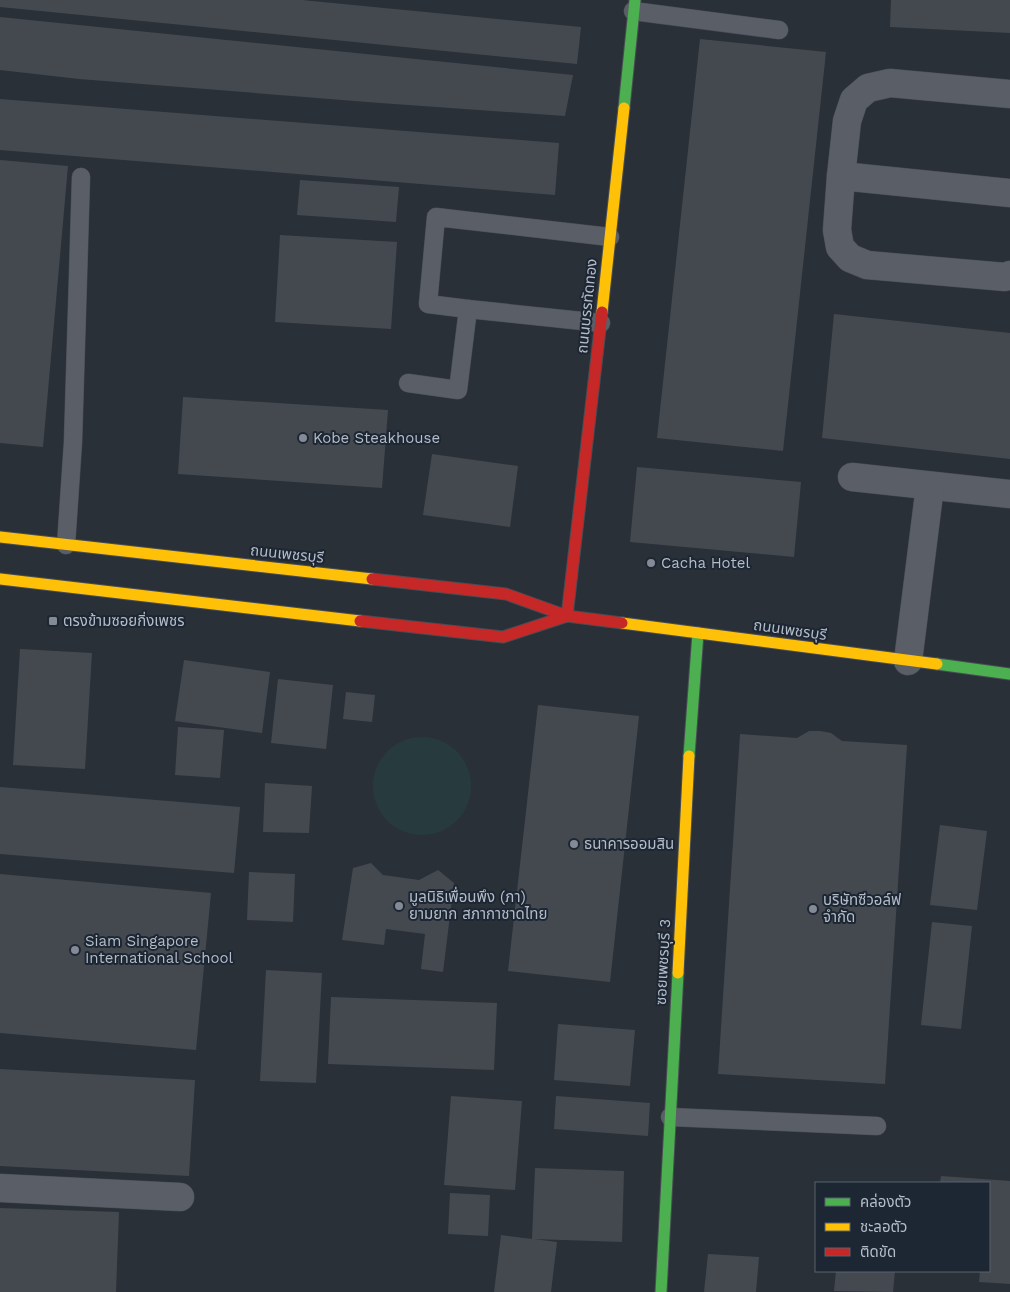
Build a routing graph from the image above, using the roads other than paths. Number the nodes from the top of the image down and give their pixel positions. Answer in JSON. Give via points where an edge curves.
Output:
{"nodes":[{"id":1,"x":634,"y":5,"type":"edge"},
{"id":2,"x":779,"y":30,"type":"dead end"},
{"id":3,"x":1010,"y":94,"type":"edge"},
{"id":4,"x":841,"y":176,"type":"junction"},
{"id":5,"x":81,"y":177,"type":"dead end"},
{"id":6,"x":1010,"y":192,"type":"edge"},
{"id":7,"x":610,"y":237,"type":"junction"},
{"id":8,"x":1010,"y":275,"type":"edge"},
{"id":9,"x":468,"y":309,"type":"junction"},
{"id":10,"x":601,"y":323,"type":"junction"},
{"id":11,"x":408,"y":383,"type":"dead end"},
{"id":12,"x":852,"y":477,"type":"dead end"},
{"id":13,"x":930,"y":486,"type":"junction"},
{"id":14,"x":1010,"y":494,"type":"edge"},
{"id":15,"x":0,"y":537,"type":"edge"},
{"id":16,"x":66,"y":545,"type":"junction"},
{"id":17,"x":0,"y":579,"type":"edge"},
{"id":18,"x":566,"y":616,"type":"junction"},
{"id":19,"x":698,"y":633,"type":"junction"},
{"id":20,"x":908,"y":661,"type":"junction"},
{"id":21,"x":1010,"y":674,"type":"edge"},
{"id":22,"x":670,"y":1117,"type":"junction"},
{"id":23,"x":877,"y":1126,"type":"dead end"},
{"id":24,"x":0,"y":1188,"type":"edge"},
{"id":25,"x":180,"y":1197,"type":"dead end"},
{"id":26,"x":661,"y":1292,"type":"edge"}],
"edges":[{"from":1,"to":2,"type":"lane"},
{"from":1,"to":7,"type":"main road","name":"ถนนบรรทัดทอง"},
{"from":3,"to":4,"type":"street","via":[[890,83],[868,88],[854,100],[847,121]]},
{"from":4,"to":6,"type":"street"},
{"from":4,"to":8,"type":"street","via":[[837,230],[840,247],[850,258],[867,265]]},
{"from":5,"to":16,"type":"lane","via":[[73,442]]},
{"from":7,"to":9,"type":"lane","via":[[436,217],[428,304]]},
{"from":7,"to":10,"type":"main road","name":"ถนนบรรทัดทอง"},
{"from":9,"to":10,"type":"lane"},
{"from":9,"to":11,"type":"lane","via":[[458,390]]},
{"from":10,"to":18,"type":"main road","name":"ถนนบรรทัดทอง"},
{"from":12,"to":13,"type":"street"},
{"from":13,"to":14,"type":"street"},
{"from":13,"to":20,"type":"street"},
{"from":15,"to":16,"type":"main road","name":"ถนนเพชรบุรี"},
{"from":16,"to":18,"type":"main road","name":"ถนนเพชรบุรี","via":[[506,594]]},
{"from":17,"to":18,"type":"main road","name":"ถนนเพชรบุรี","via":[[503,637]]},
{"from":18,"to":19,"type":"main road","name":"ถนนเพชรบุรี"},
{"from":19,"to":20,"type":"main road","name":"ถนนเพชรบุรี"},
{"from":19,"to":22,"type":"main road","name":"ซอยเพชรบุรี 3"},
{"from":20,"to":21,"type":"main road","name":"ถนนเพชรบุรี"},
{"from":22,"to":23,"type":"lane"},
{"from":22,"to":26,"type":"main road","name":"ซอยเพชรบุรี 3"},
{"from":24,"to":25,"type":"street"}]}
